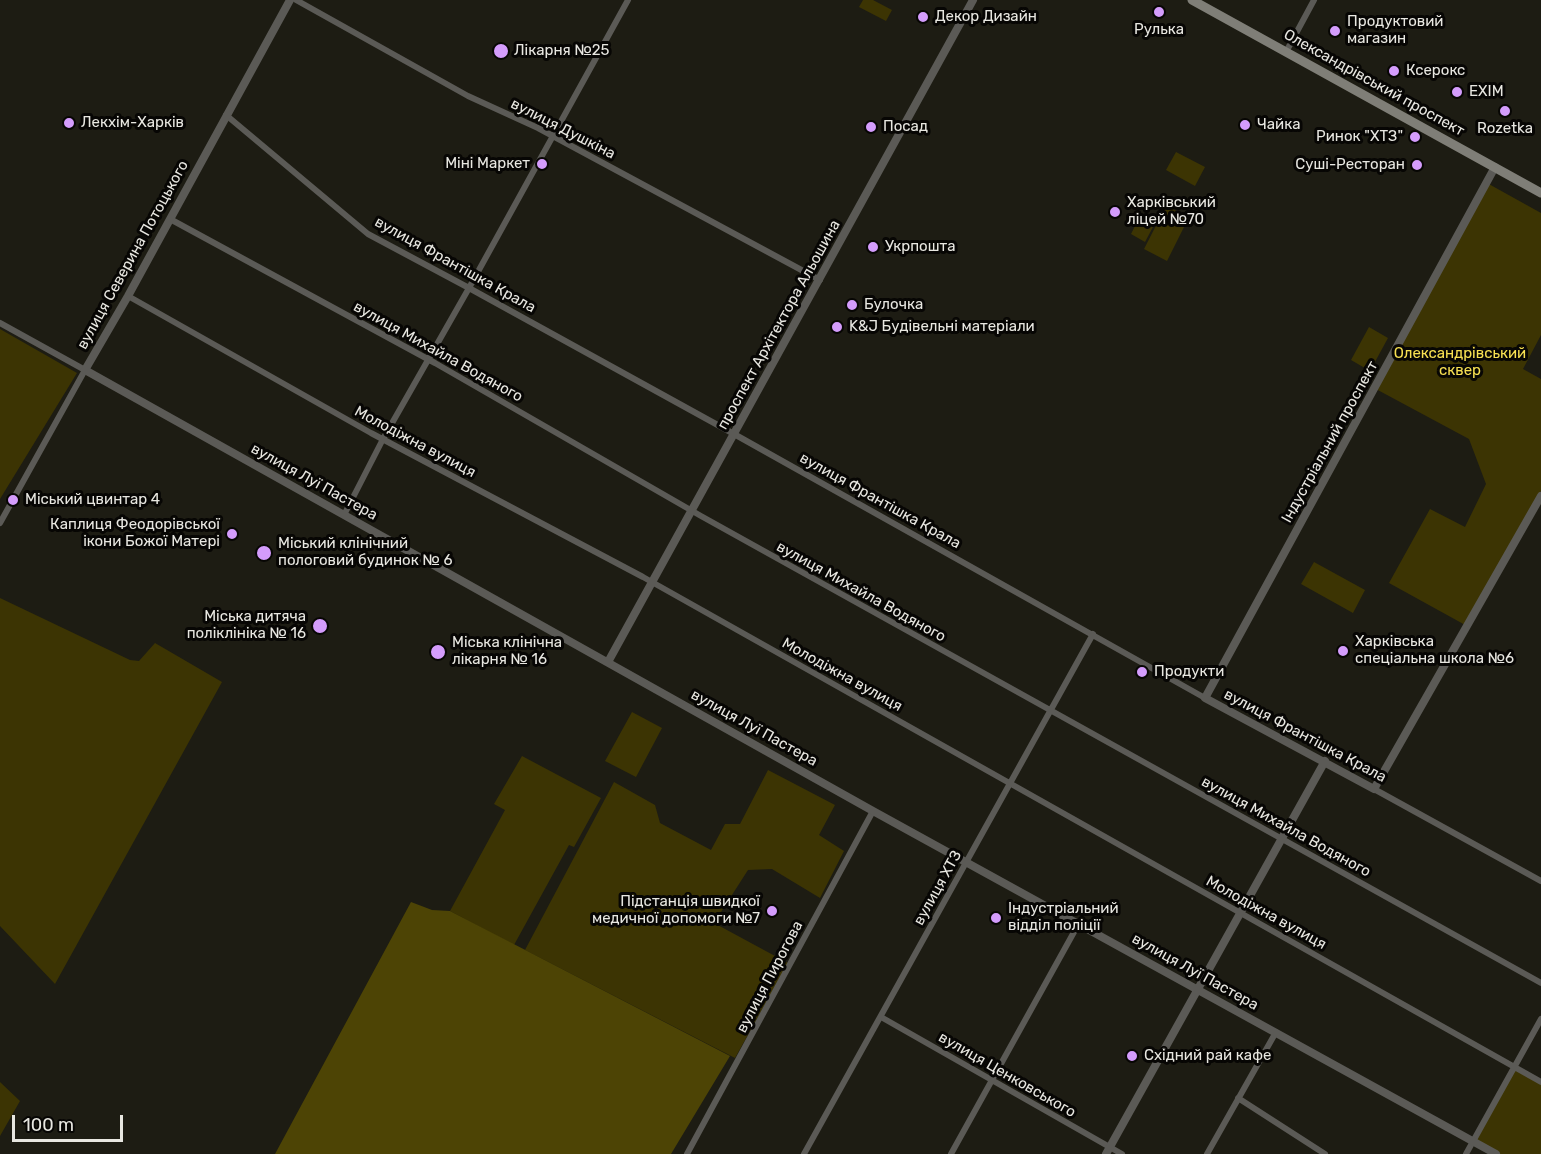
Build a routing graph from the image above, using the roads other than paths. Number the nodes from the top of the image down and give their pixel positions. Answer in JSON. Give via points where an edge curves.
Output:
{"nodes":[{"id":1,"x":290,"y":0,"type":"edge"},
{"id":2,"x":296,"y":0,"type":"edge"},
{"id":3,"x":628,"y":0,"type":"edge"},
{"id":4,"x":973,"y":0,"type":"edge"},
{"id":5,"x":1192,"y":0,"type":"edge"},
{"id":6,"x":1314,"y":0,"type":"edge"},
{"id":7,"x":1286,"y":52,"type":"junction"},
{"id":8,"x":226,"y":115,"type":"junction"},
{"id":9,"x":553,"y":136,"type":"junction"},
{"id":10,"x":1495,"y":167,"type":"junction"},
{"id":11,"x":1541,"y":192,"type":"edge"},
{"id":12,"x":170,"y":219,"type":"junction"},
{"id":13,"x":820,"y":280,"type":"junction"},
{"id":14,"x":469,"y":288,"type":"junction"},
{"id":15,"x":128,"y":296,"type":"junction"},
{"id":16,"x":0,"y":322,"type":"edge"},
{"id":17,"x":428,"y":359,"type":"junction"},
{"id":18,"x":85,"y":370,"type":"junction"},
{"id":19,"x":734,"y":434,"type":"junction"},
{"id":20,"x":383,"y":439,"type":"junction"},
{"id":21,"x":1541,"y":496,"type":"edge"},
{"id":22,"x":692,"y":510,"type":"junction"},
{"id":23,"x":344,"y":515,"type":"junction"},
{"id":24,"x":0,"y":523,"type":"edge"},
{"id":25,"x":652,"y":582,"type":"junction"},
{"id":26,"x":1093,"y":634,"type":"junction"},
{"id":27,"x":608,"y":662,"type":"junction"},
{"id":28,"x":1205,"y":698,"type":"junction"},
{"id":29,"x":1050,"y":711,"type":"junction"},
{"id":30,"x":1325,"y":761,"type":"junction"},
{"id":31,"x":1010,"y":783,"type":"junction"},
{"id":32,"x":1374,"y":789,"type":"junction"},
{"id":33,"x":873,"y":811,"type":"junction"},
{"id":34,"x":1282,"y":838,"type":"junction"},
{"id":35,"x":966,"y":862,"type":"junction"},
{"id":36,"x":1541,"y":881,"type":"edge"},
{"id":37,"x":1241,"y":913,"type":"junction"},
{"id":38,"x":1079,"y":923,"type":"junction"},
{"id":39,"x":1541,"y":983,"type":"edge"},
{"id":40,"x":1198,"y":989,"type":"junction"},
{"id":41,"x":881,"y":1017,"type":"junction"},
{"id":42,"x":1541,"y":1019,"type":"edge"},
{"id":43,"x":1276,"y":1032,"type":"junction"},
{"id":44,"x":1515,"y":1067,"type":"junction"},
{"id":45,"x":992,"y":1081,"type":"junction"},
{"id":46,"x":1541,"y":1082,"type":"edge"},
{"id":47,"x":1238,"y":1098,"type":"junction"},
{"id":48,"x":1473,"y":1142,"type":"junction"},
{"id":49,"x":1108,"y":1151,"type":"edge"},
{"id":50,"x":687,"y":1154,"type":"edge"},
{"id":51,"x":804,"y":1154,"type":"edge"},
{"id":52,"x":951,"y":1154,"type":"edge"},
{"id":53,"x":1122,"y":1154,"type":"edge"},
{"id":54,"x":1207,"y":1154,"type":"edge"},
{"id":55,"x":1325,"y":1154,"type":"edge"},
{"id":56,"x":1466,"y":1154,"type":"edge"},
{"id":57,"x":1496,"y":1154,"type":"edge"}],
"edges":[{"from":1,"to":8,"type":"street","name":"вулиця Северина Потоцького"},
{"from":2,"to":9,"type":"street","name":"вулиця Душкіна","via":[[468,96]]},
{"from":3,"to":9,"type":"street"},
{"from":4,"to":13,"type":"street","name":"проспект Архітектора Альошина"},
{"from":5,"to":7,"type":"main road","name":"Олександрівський проспект"},
{"from":6,"to":7,"type":"street"},
{"from":7,"to":10,"type":"main road","name":"Олександрівський проспект"},
{"from":8,"to":12,"type":"street","name":"вулиця Северина Потоцького"},
{"from":8,"to":14,"type":"street","name":"вулиця Франтішка Крала","via":[[368,234]]},
{"from":9,"to":13,"type":"street","name":"вулиця Душкіна"},
{"from":9,"to":14,"type":"street"},
{"from":10,"to":11,"type":"main road","name":"Олександрівський проспект"},
{"from":10,"to":28,"type":"street","name":"Індустріальний проспект"},
{"from":12,"to":15,"type":"street","name":"вулиця Северина Потоцького"},
{"from":12,"to":17,"type":"street","name":"вулиця Михайла Водяного"},
{"from":13,"to":19,"type":"street","name":"проспект Архітектора Альошина"},
{"from":14,"to":17,"type":"street"},
{"from":14,"to":19,"type":"street","name":"вулиця Франтішка Крала"},
{"from":15,"to":18,"type":"street","name":"вулиця Северина Потоцького"},
{"from":15,"to":20,"type":"street","name":"Молодіжна вулиця"},
{"from":16,"to":18,"type":"street","name":"вулиця Луї Пастера"},
{"from":17,"to":20,"type":"street"},
{"from":17,"to":22,"type":"street","name":"вулиця Михайла Водяного"},
{"from":18,"to":23,"type":"street","name":"вулиця Луї Пастера"},
{"from":18,"to":24,"type":"street","name":"вулиця Северина Потоцького"},
{"from":19,"to":22,"type":"street","name":"проспект Архітектора Альошина"},
{"from":19,"to":26,"type":"street","name":"вулиця Франтішка Крала"},
{"from":20,"to":23,"type":"street"},
{"from":20,"to":25,"type":"street","name":"Молодіжна вулиця"},
{"from":21,"to":32,"type":"street"},
{"from":22,"to":25,"type":"street","name":"проспект Архітектора Альошина"},
{"from":22,"to":29,"type":"street","name":"вулиця Михайла Водяного"},
{"from":23,"to":27,"type":"street","name":"вулиця Луї Пастера"},
{"from":25,"to":27,"type":"street","name":"проспект Архітектора Альошина"},
{"from":25,"to":31,"type":"street","name":"Молодіжна вулиця"},
{"from":26,"to":28,"type":"street","name":"вулиця Франтішка Крала"},
{"from":26,"to":29,"type":"street","name":"вулиця ХТЗ"},
{"from":27,"to":33,"type":"street","name":"вулиця Луї Пастера"},
{"from":28,"to":30,"type":"street","name":"вулиця Франтішка Крала"},
{"from":29,"to":31,"type":"street","name":"вулиця ХТЗ"},
{"from":29,"to":34,"type":"street","name":"вулиця Михайла Водяного"},
{"from":30,"to":32,"type":"street","name":"вулиця Франтішка Крала"},
{"from":30,"to":34,"type":"street"},
{"from":31,"to":35,"type":"street","name":"вулиця ХТЗ"},
{"from":31,"to":37,"type":"street","name":"Молодіжна вулиця"},
{"from":32,"to":36,"type":"street","name":"вулиця Франтішка Крала"},
{"from":33,"to":35,"type":"street","name":"вулиця Луї Пастера"},
{"from":33,"to":50,"type":"street","name":"вулиця Пирогова"},
{"from":34,"to":37,"type":"street"},
{"from":34,"to":39,"type":"street","name":"вулиця Михайла Водяного"},
{"from":35,"to":38,"type":"street","name":"вулиця Луї Пастера"},
{"from":35,"to":41,"type":"street","name":"вулиця ХТЗ"},
{"from":37,"to":40,"type":"street"},
{"from":37,"to":44,"type":"street","name":"Молодіжна вулиця"},
{"from":38,"to":40,"type":"street","name":"вулиця Луї Пастера"},
{"from":38,"to":45,"type":"street"},
{"from":40,"to":43,"type":"street","name":"вулиця Луї Пастера"},
{"from":40,"to":49,"type":"street"},
{"from":41,"to":45,"type":"street","name":"вулиця Ценковського"},
{"from":41,"to":51,"type":"street","name":"вулиця ХТЗ"},
{"from":42,"to":44,"type":"street"},
{"from":43,"to":47,"type":"street"},
{"from":43,"to":48,"type":"street","name":"вулиця Луї Пастера"},
{"from":44,"to":46,"type":"street","name":"Молодіжна вулиця"},
{"from":44,"to":48,"type":"street"},
{"from":45,"to":49,"type":"street","name":"вулиця Ценковського"},
{"from":45,"to":52,"type":"street"},
{"from":47,"to":54,"type":"street"},
{"from":47,"to":55,"type":"street"},
{"from":48,"to":56,"type":"street"},
{"from":48,"to":57,"type":"street","name":"вулиця Луї Пастера"},
{"from":49,"to":53,"type":"street","name":"вулиця Ценковського"}]}
